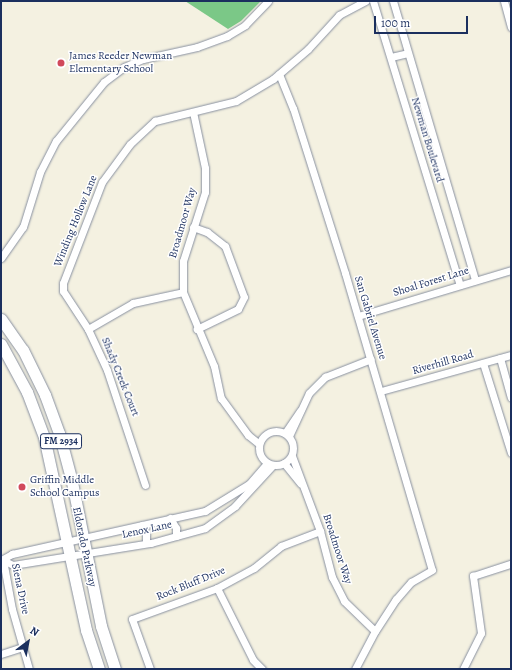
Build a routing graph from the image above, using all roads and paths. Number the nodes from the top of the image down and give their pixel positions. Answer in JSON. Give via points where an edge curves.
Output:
{"nodes":[{"id":1,"x":268,"y":1,"type":"edge"},
{"id":2,"x":364,"y":1,"type":"edge"},
{"id":3,"x":373,"y":1,"type":"edge"},
{"id":4,"x":392,"y":1,"type":"edge"},
{"id":5,"x":504,"y":1,"type":"edge"},
{"id":6,"x":511,"y":27,"type":"edge"},
{"id":7,"x":408,"y":53,"type":"junction"},
{"id":8,"x":391,"y":57,"type":"junction"},
{"id":9,"x":278,"y":74,"type":"junction"},
{"id":10,"x":193,"y":112,"type":"junction"},
{"id":11,"x":193,"y":226,"type":"junction"},
{"id":12,"x":1,"y":258,"type":"edge"},
{"id":13,"x":511,"y":270,"type":"edge"},
{"id":14,"x":475,"y":280,"type":"junction"},
{"id":15,"x":63,"y":283,"type":"joint"},
{"id":16,"x":460,"y":285,"type":"junction"},
{"id":17,"x":183,"y":292,"type":"junction"},
{"id":18,"x":358,"y":316,"type":"junction"},
{"id":19,"x":1,"y":319,"type":"edge"},
{"id":20,"x":88,"y":329,"type":"junction"},
{"id":21,"x":197,"y":329,"type":"junction"},
{"id":22,"x":1,"y":344,"type":"edge"},
{"id":23,"x":511,"y":355,"type":"edge"},
{"id":24,"x":500,"y":358,"type":"junction"},
{"id":25,"x":371,"y":360,"type":"junction"},
{"id":26,"x":483,"y":363,"type":"junction"},
{"id":27,"x":381,"y":391,"type":"junction"},
{"id":28,"x":511,"y":398,"type":"edge"},
{"id":29,"x":287,"y":434,"type":"junction"},
{"id":30,"x":260,"y":442,"type":"junction"},
{"id":31,"x":511,"y":453,"type":"edge"},
{"id":32,"x":292,"y":456,"type":"junction"},
{"id":33,"x":284,"y":463,"type":"junction"},
{"id":34,"x":270,"y":464,"type":"junction"},
{"id":35,"x":145,"y":485,"type":"dead end"},
{"id":36,"x":303,"y":486,"type":"junction"},
{"id":37,"x":170,"y":518,"type":"junction"},
{"id":38,"x":142,"y":525,"type":"junction"},
{"id":39,"x":320,"y":531,"type":"junction"},
{"id":40,"x":176,"y":536,"type":"junction"},
{"id":41,"x":82,"y":538,"type":"junction"},
{"id":42,"x":67,"y":542,"type":"junction"},
{"id":43,"x":146,"y":543,"type":"junction"},
{"id":44,"x":84,"y":552,"type":"junction"},
{"id":45,"x":70,"y":554,"type":"junction"},
{"id":46,"x":2,"y":560,"type":"edge"},
{"id":47,"x":511,"y":564,"type":"edge"},
{"id":48,"x":217,"y":588,"type":"junction"},
{"id":49,"x":375,"y":631,"type":"junction"},
{"id":50,"x":23,"y":647,"type":"junction"},
{"id":51,"x":1,"y":654,"type":"edge"},
{"id":52,"x":29,"y":669,"type":"edge"},
{"id":53,"x":99,"y":669,"type":"edge"},
{"id":54,"x":115,"y":669,"type":"edge"},
{"id":55,"x":150,"y":669,"type":"edge"},
{"id":56,"x":262,"y":669,"type":"edge"},
{"id":57,"x":355,"y":669,"type":"edge"},
{"id":58,"x":463,"y":669,"type":"edge"}],
"edges":[{"from":1,"to":12,"type":"street","via":[[245,25],[227,36],[197,47],[143,59],[124,67],[104,82],[56,141],[40,172],[23,228]]},
{"from":2,"to":9,"type":"street","name":"Winding Hollow Lane","via":[[339,15],[308,49]]},
{"from":3,"to":8,"type":"street","name":"Newman Boulevard"},
{"from":4,"to":7,"type":"street","name":"Newman Boulevard"},
{"from":5,"to":6,"type":"street"},
{"from":7,"to":8,"type":"street"},
{"from":7,"to":14,"type":"street","name":"Newman Boulevard"},
{"from":8,"to":16,"type":"street","name":"Newman Boulevard"},
{"from":9,"to":10,"type":"street","name":"Winding Hollow Lane","via":[[236,101]]},
{"from":9,"to":18,"type":"street","name":"San Gabriel Avenue","via":[[294,108]]},
{"from":10,"to":11,"type":"street","name":"Broadmoor Way","via":[[205,168],[205,192]]},
{"from":10,"to":15,"type":"street","name":"Winding Hollow Lane","via":[[155,121],[130,144],[102,182]]},
{"from":11,"to":17,"type":"street","name":"Broadmoor Way","via":[[183,260]]},
{"from":11,"to":21,"type":"street","via":[[207,232],[224,246],[244,297],[238,309]]},
{"from":13,"to":14,"type":"street","name":"Shoal Forest Lane"},
{"from":14,"to":16,"type":"street","name":"Shoal Forest Lane"},
{"from":15,"to":20,"type":"street","name":"Shady Creek Court","via":[[64,291]]},
{"from":16,"to":18,"type":"street","name":"Shoal Forest Lane"},
{"from":17,"to":20,"type":"street","via":[[132,304]]},
{"from":17,"to":21,"type":"street","name":"Broadmoor Way"},
{"from":18,"to":25,"type":"street","name":"San Gabriel Avenue"},
{"from":19,"to":41,"type":"main road","name":"Eldorado Parkway","number":"FM 2934","via":[[23,350],[45,395],[70,475]]},
{"from":20,"to":35,"type":"street","name":"Shady Creek Court","via":[[125,420]]},
{"from":21,"to":30,"type":"street","name":"Broadmoor Way","via":[[214,366],[221,398],[240,424]]},
{"from":22,"to":42,"type":"main road","name":"Eldorado Parkway","number":"FM 2934","via":[[27,392],[44,437]]},
{"from":23,"to":24,"type":"street","name":"Riverhill Road"},
{"from":24,"to":26,"type":"street","name":"Riverhill Road"},
{"from":24,"to":28,"type":"street"},
{"from":25,"to":27,"type":"street","name":"San Gabriel Avenue"},
{"from":25,"to":29,"type":"street","via":[[325,377],[309,393]]},
{"from":26,"to":27,"type":"street","name":"Riverhill Road"},
{"from":26,"to":31,"type":"street"},
{"from":27,"to":49,"type":"street","name":"San Gabriel Avenue","via":[[432,570],[411,582],[396,599]]},
{"from":29,"to":30,"type":"street","via":[[269,432]]},
{"from":29,"to":32,"type":"street","via":[[294,445]]},
{"from":30,"to":34,"type":"street","via":[[260,455]]},
{"from":32,"to":33,"type":"street"},
{"from":32,"to":36,"type":"street","name":"Broadmoor Way"},
{"from":33,"to":34,"type":"street"},
{"from":33,"to":36,"type":"street","name":"Broadmoor Way"},
{"from":34,"to":37,"type":"street","name":"Lenox Lane","via":[[249,484],[205,511]]},
{"from":34,"to":40,"type":"street","name":"Lenox Lane","via":[[235,506],[204,528]]},
{"from":36,"to":39,"type":"street","name":"Broadmoor Way"},
{"from":37,"to":38,"type":"street","name":"Lenox Lane"},
{"from":37,"to":40,"type":"street","via":[[176,528]]},
{"from":38,"to":41,"type":"street","name":"Lenox Lane"},
{"from":38,"to":43,"type":"street"},
{"from":39,"to":48,"type":"street","name":"Rock Bluff Drive","via":[[281,546],[254,568]]},
{"from":39,"to":49,"type":"street","name":"Broadmoor Way","via":[[332,577],[344,601]]},
{"from":40,"to":43,"type":"street","name":"Lenox Lane"},
{"from":41,"to":42,"type":"street","name":"Lenox Lane"},
{"from":41,"to":44,"type":"main road","name":"Eldorado Parkway","number":"FM 2934"},
{"from":42,"to":45,"type":"main road","name":"Eldorado Parkway","number":"FM 2934"},
{"from":42,"to":46,"type":"street","name":"Lenox Lane","via":[[12,554]]},
{"from":43,"to":44,"type":"street","name":"Lenox Lane"},
{"from":44,"to":45,"type":"street","name":"Lenox Lane"},
{"from":44,"to":54,"type":"main road","name":"Eldorado Parkway","number":"FM 2934","via":[[101,626]]},
{"from":45,"to":46,"type":"street","name":"Lenox Lane","via":[[13,565]]},
{"from":45,"to":53,"type":"main road","name":"Eldorado Parkway","number":"FM 2934","via":[[86,630]]},
{"from":46,"to":50,"type":"street","name":"Siena Drive"},
{"from":47,"to":58,"type":"street","via":[[473,576],[481,633]]},
{"from":48,"to":55,"type":"street","name":"Rock Bluff Drive","via":[[132,620]]},
{"from":48,"to":56,"type":"street","via":[[253,660]]},
{"from":49,"to":57,"type":"street"},
{"from":50,"to":51,"type":"street"},
{"from":50,"to":52,"type":"street","name":"Siena Drive"}]}
